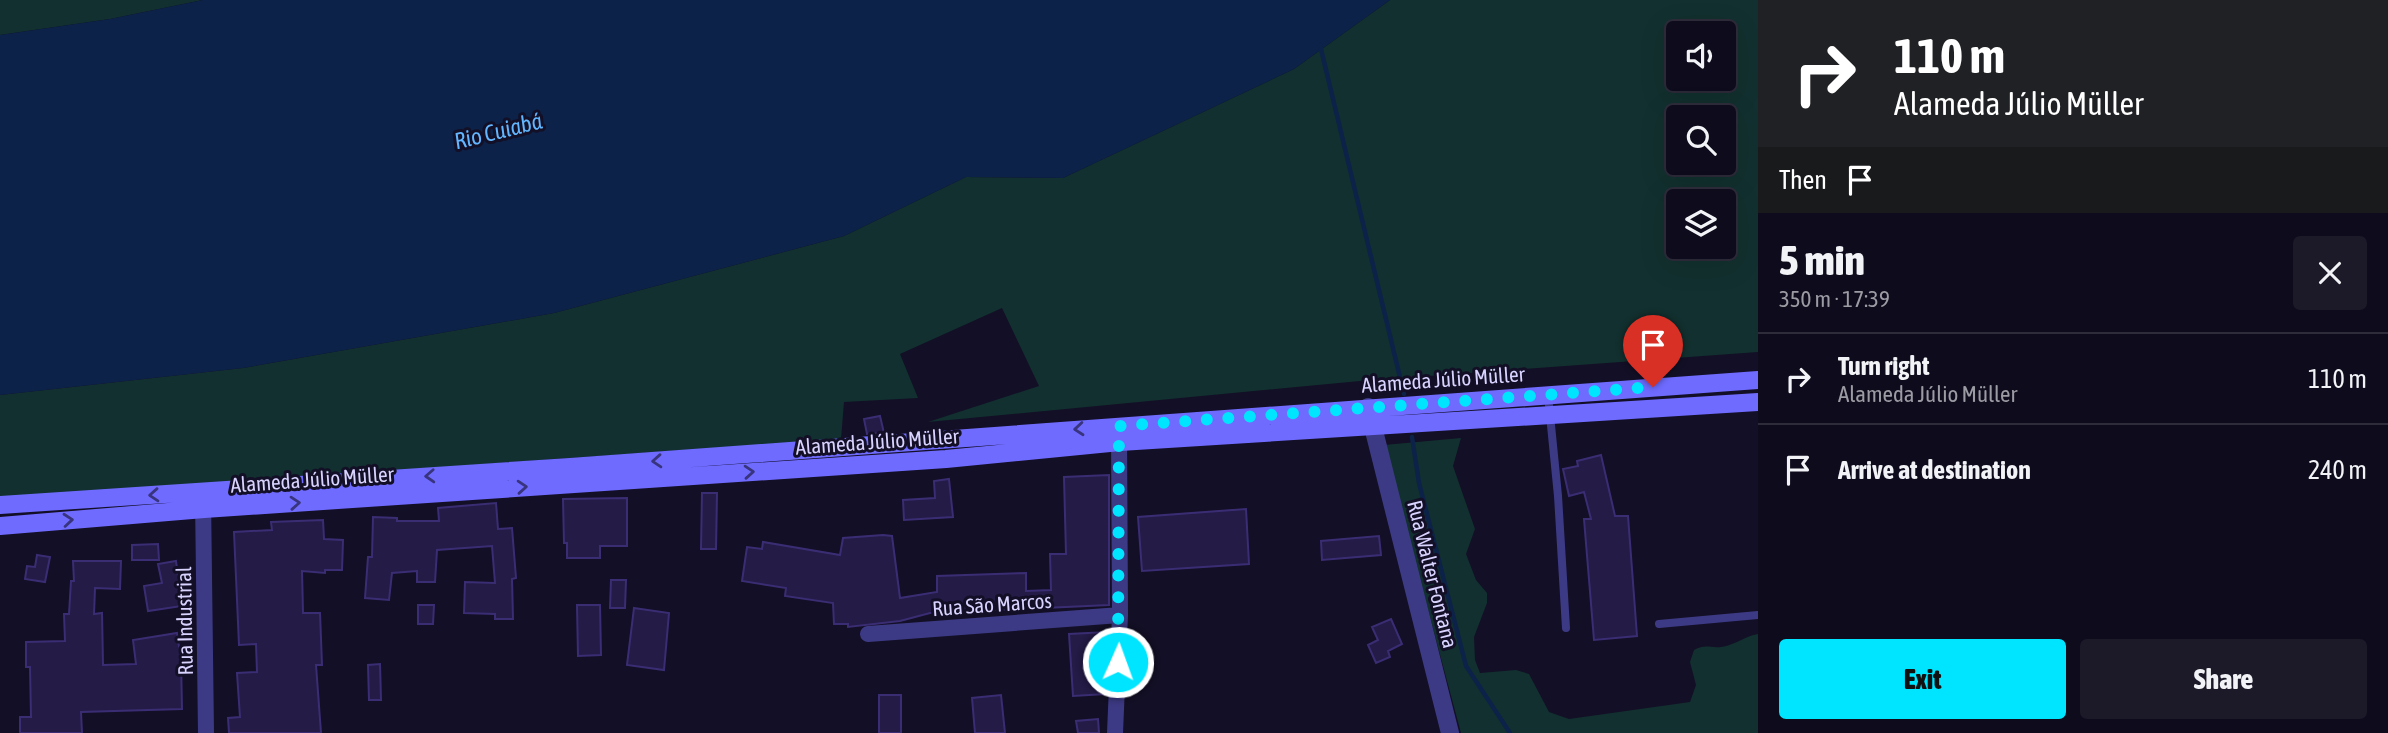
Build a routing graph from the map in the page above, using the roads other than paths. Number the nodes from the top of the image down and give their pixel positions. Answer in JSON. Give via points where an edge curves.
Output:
{"nodes":[{"id":1,"x":1758,"y":380,"type":"edge"},
{"id":2,"x":1548,"y":395,"type":"junction"},
{"id":3,"x":1758,"y":402,"type":"edge"},
{"id":4,"x":1368,"y":407,"type":"junction"},
{"id":5,"x":1550,"y":415,"type":"junction"},
{"id":6,"x":1372,"y":426,"type":"junction"},
{"id":7,"x":1119,"y":434,"type":"junction"},
{"id":8,"x":203,"y":500,"type":"junction"},
{"id":9,"x":0,"y":505,"type":"edge"},
{"id":10,"x":0,"y":526,"type":"edge"},
{"id":11,"x":1120,"y":615,"type":"junction"},
{"id":12,"x":1758,"y":615,"type":"edge"},
{"id":13,"x":1658,"y":624,"type":"dead end"},
{"id":14,"x":1566,"y":628,"type":"dead end"},
{"id":15,"x":868,"y":634,"type":"dead end"},
{"id":16,"x":206,"y":733,"type":"edge"},
{"id":17,"x":1115,"y":733,"type":"edge"},
{"id":18,"x":1450,"y":733,"type":"edge"}],
"edges":[{"from":1,"to":2,"type":"main road","name":"Alameda Júlio Müller"},
{"from":2,"to":4,"type":"main road","name":"Alameda Júlio Müller"},
{"from":2,"to":5,"type":"lane"},
{"from":3,"to":5,"type":"main road","name":"Alameda Júlio Müller"},
{"from":4,"to":6,"type":"street","name":"Rua Walter Fontana"},
{"from":4,"to":7,"type":"main road","name":"Alameda Júlio Müller"},
{"from":5,"to":6,"type":"main road","name":"Alameda Júlio Müller"},
{"from":5,"to":14,"type":"lane"},
{"from":6,"to":7,"type":"main road","name":"Alameda Júlio Müller"},
{"from":6,"to":18,"type":"street","name":"Rua Walter Fontana"},
{"from":7,"to":8,"type":"main road","name":"Alameda Júlio Müller","via":[[946,459]]},
{"from":7,"to":11,"type":"street"},
{"from":8,"to":9,"type":"main road","name":"Alameda Júlio Müller","one_way":true},
{"from":10,"to":8,"type":"main road","name":"Alameda Júlio Müller","one_way":true},
{"from":8,"to":16,"type":"street","name":"Rua Industrial"},
{"from":11,"to":15,"type":"street","name":"Rua São Marcos"},
{"from":11,"to":17,"type":"street"},
{"from":12,"to":13,"type":"lane"}]}
